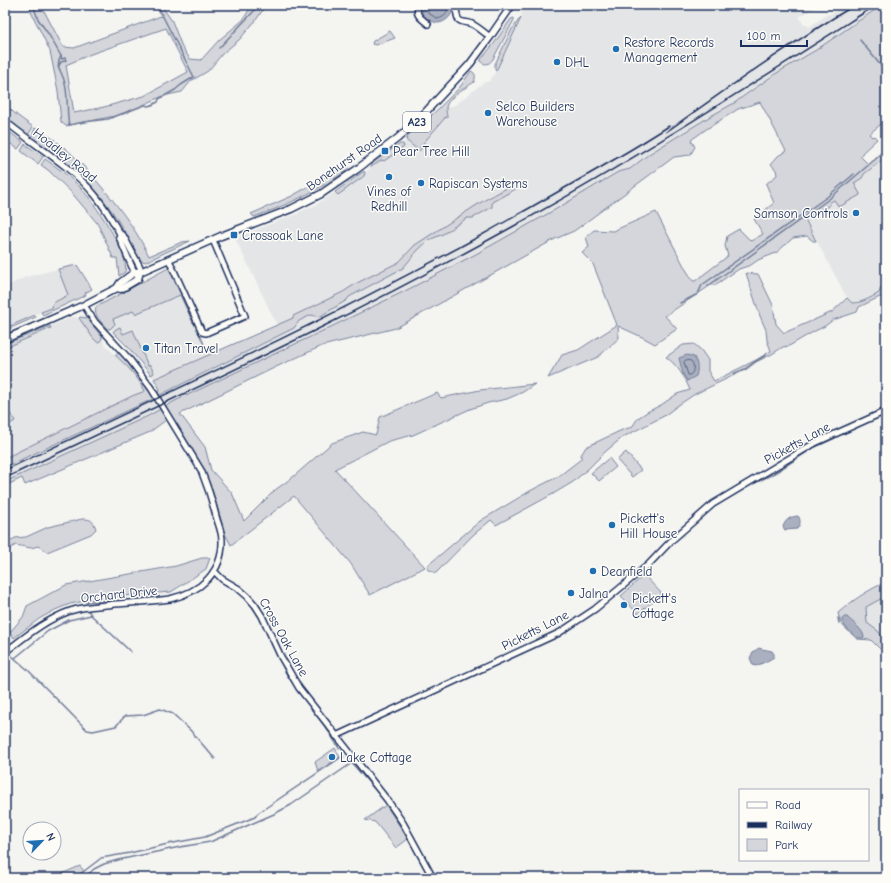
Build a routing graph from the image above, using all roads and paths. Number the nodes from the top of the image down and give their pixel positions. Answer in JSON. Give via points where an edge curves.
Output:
{"nodes":[{"id":1,"x":419,"y":5,"type":"edge"},
{"id":2,"x":455,"y":5,"type":"edge"},
{"id":3,"x":512,"y":5,"type":"edge"},
{"id":4,"x":428,"y":24,"type":"dead end"},
{"id":5,"x":490,"y":37,"type":"junction"},
{"id":6,"x":5,"y":121,"type":"edge"},
{"id":7,"x":213,"y":240,"type":"junction"},
{"id":8,"x":169,"y":260,"type":"junction"},
{"id":9,"x":140,"y":272,"type":"junction"},
{"id":10,"x":84,"y":304,"type":"junction"},
{"id":11,"x":5,"y":339,"type":"edge"},
{"id":12,"x":886,"y":411,"type":"edge"},
{"id":13,"x":214,"y":572,"type":"junction"},
{"id":14,"x":5,"y":652,"type":"edge"},
{"id":15,"x":336,"y":736,"type":"junction"},
{"id":16,"x":433,"y":878,"type":"edge"}],
"edges":[{"from":1,"to":4,"type":"street","via":[[417,13]]},
{"from":2,"to":5,"type":"street","via":[[459,20],[472,24]]},
{"from":3,"to":5,"type":"main road","name":"Bonehurst Road","number":"A23"},
{"from":5,"to":7,"type":"main road","name":"Bonehurst Road","number":"A23","via":[[470,64],[422,117],[356,170],[321,194],[292,209]]},
{"from":6,"to":9,"type":"street","name":"Hoadley Road","via":[[86,186],[123,235],[140,267]]},
{"from":7,"to":8,"type":"main road","name":"Bonehurst Road","number":"A23"},
{"from":7,"to":8,"type":"street","via":[[245,316],[206,333],[202,332]]},
{"from":8,"to":9,"type":"main road","name":"Bonehurst Road","number":"A23"},
{"from":9,"to":10,"type":"main road","name":"Bonehurst Road","number":"A23","via":[[129,276],[117,288]]},
{"from":10,"to":11,"type":"main road","name":"Bonehurst Road","number":"A23"},
{"from":10,"to":13,"type":"street","via":[[95,322],[148,384],[201,470],[222,540],[220,557]]},
{"from":12,"to":15,"type":"street","name":"Picketts Lane","via":[[816,443],[713,504],[648,565],[595,609],[559,633]]},
{"from":13,"to":14,"type":"street","name":"Orchard Drive","via":[[202,585],[182,597],[69,611],[40,626]]},
{"from":13,"to":15,"type":"street","name":"Cross Oak Lane","via":[[255,604],[289,673]]},
{"from":15,"to":16,"type":"street","name":"Cross Oak Lane","via":[[388,801]]}]}
